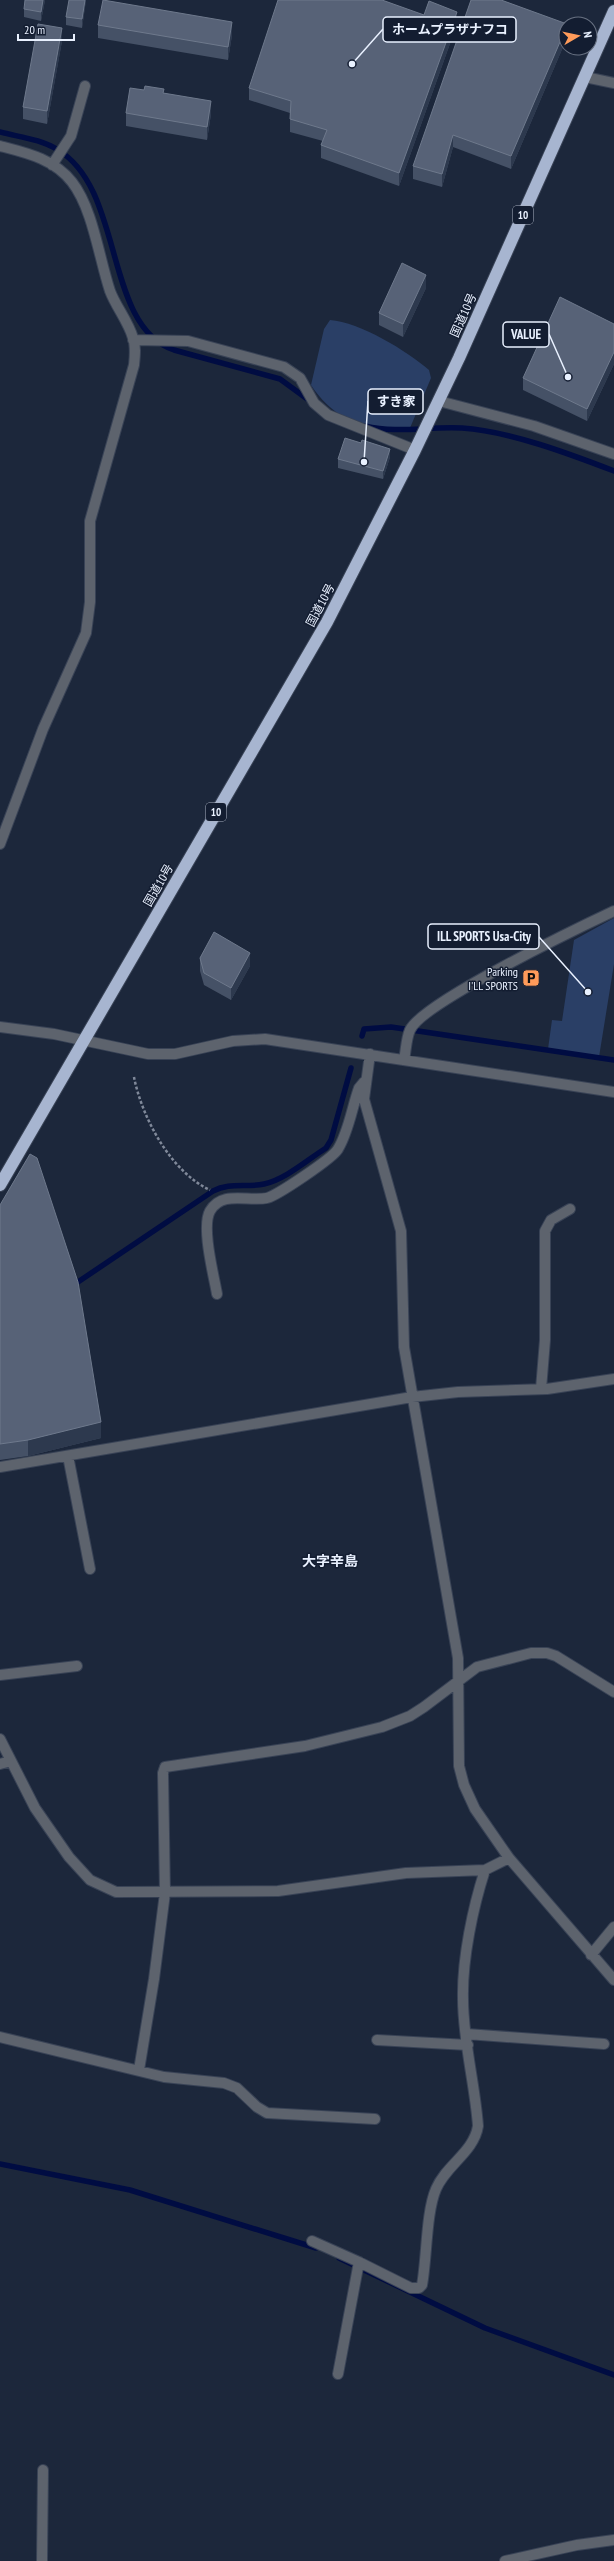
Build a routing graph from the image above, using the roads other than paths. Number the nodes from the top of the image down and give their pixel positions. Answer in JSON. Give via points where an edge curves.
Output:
{"nodes":[{"id":1,"x":614,"y":12,"type":"edge"},
{"id":2,"x":585,"y":77,"type":"junction"},
{"id":3,"x":614,"y":84,"type":"edge"},
{"id":4,"x":84,"y":86,"type":"dead end"},
{"id":5,"x":0,"y":146,"type":"edge"},
{"id":6,"x":52,"y":165,"type":"junction"},
{"id":7,"x":133,"y":340,"type":"junction"},
{"id":8,"x":439,"y":400,"type":"junction"},
{"id":9,"x":415,"y":450,"type":"junction"},
{"id":10,"x":614,"y":454,"type":"edge"},
{"id":11,"x":0,"y":844,"type":"edge"},
{"id":12,"x":614,"y":911,"type":"edge"},
{"id":13,"x":0,"y":1027,"type":"edge"},
{"id":14,"x":84,"y":1040,"type":"junction"},
{"id":15,"x":370,"y":1054,"type":"junction"},
{"id":16,"x":404,"y":1060,"type":"junction"},
{"id":17,"x":366,"y":1082,"type":"junction"},
{"id":18,"x":614,"y":1092,"type":"edge"},
{"id":19,"x":0,"y":1186,"type":"edge"},
{"id":20,"x":570,"y":1209,"type":"dead end"},
{"id":21,"x":217,"y":1294,"type":"dead end"},
{"id":22,"x":614,"y":1379,"type":"edge"},
{"id":23,"x":541,"y":1389,"type":"junction"},
{"id":24,"x":412,"y":1397,"type":"junction"},
{"id":25,"x":68,"y":1456,"type":"junction"},
{"id":26,"x":0,"y":1467,"type":"edge"},
{"id":27,"x":90,"y":1569,"type":"dead end"},
{"id":28,"x":77,"y":1666,"type":"dead end"},
{"id":29,"x":0,"y":1676,"type":"edge"},
{"id":30,"x":459,"y":1680,"type":"junction"},
{"id":31,"x":614,"y":1692,"type":"edge"},
{"id":32,"x":0,"y":1739,"type":"edge"},
{"id":33,"x":11,"y":1760,"type":"junction"},
{"id":34,"x":0,"y":1764,"type":"edge"},
{"id":35,"x":509,"y":1858,"type":"junction"},
{"id":36,"x":485,"y":1870,"type":"junction"},
{"id":37,"x":165,"y":1893,"type":"junction"},
{"id":38,"x":614,"y":1926,"type":"edge"},
{"id":39,"x":591,"y":1955,"type":"junction"},
{"id":40,"x":614,"y":1980,"type":"edge"},
{"id":41,"x":467,"y":2034,"type":"junction"},
{"id":42,"x":0,"y":2037,"type":"edge"},
{"id":43,"x":377,"y":2040,"type":"dead end"},
{"id":44,"x":604,"y":2044,"type":"dead end"},
{"id":45,"x":468,"y":2045,"type":"junction"},
{"id":46,"x":139,"y":2070,"type":"junction"},
{"id":47,"x":375,"y":2119,"type":"dead end"},
{"id":48,"x":312,"y":2241,"type":"dead end"},
{"id":49,"x":359,"y":2262,"type":"junction"},
{"id":50,"x":338,"y":2374,"type":"dead end"},
{"id":51,"x":43,"y":2470,"type":"dead end"},
{"id":52,"x":614,"y":2540,"type":"edge"},
{"id":53,"x":42,"y":2561,"type":"edge"},
{"id":54,"x":505,"y":2561,"type":"edge"}],
"edges":[{"from":1,"to":2,"type":"highway","name":"国道10号","number":"10"},
{"from":2,"to":3,"type":"street"},
{"from":2,"to":8,"type":"highway","name":"国道10号","number":"10"},
{"from":4,"to":6,"type":"street","via":[[74,129]]},
{"from":5,"to":6,"type":"street","via":[[39,157]]},
{"from":6,"to":7,"type":"street","via":[[72,181],[82,200],[111,292]]},
{"from":7,"to":9,"type":"street","via":[[173,339],[200,343],[290,370],[300,378],[317,407],[328,415]]},
{"from":7,"to":11,"type":"street","via":[[136,351],[134,365],[90,521],[90,602],[86,633],[43,729]]},
{"from":8,"to":9,"type":"highway","name":"国道10号","number":"10"},
{"from":8,"to":10,"type":"street","via":[[534,426]]},
{"from":9,"to":14,"type":"highway","name":"国道10号","number":"10","via":[[327,622]]},
{"from":12,"to":16,"type":"street","via":[[457,992],[432,1009],[410,1029]]},
{"from":13,"to":14,"type":"street"},
{"from":14,"to":15,"type":"street","via":[[148,1054],[175,1054],[248,1038]]},
{"from":14,"to":19,"type":"highway","name":"国道10号","number":"10"},
{"from":15,"to":16,"type":"street"},
{"from":15,"to":17,"type":"street"},
{"from":16,"to":18,"type":"street"},
{"from":17,"to":21,"type":"street","via":[[359,1088],[342,1141],[334,1154],[274,1195],[260,1199],[228,1199],[216,1204],[207,1219]]},
{"from":17,"to":24,"type":"street","via":[[364,1099],[401,1231],[403,1330]]},
{"from":20,"to":23,"type":"street","via":[[551,1220],[545,1231],[545,1340]]},
{"from":22,"to":23,"type":"street"},
{"from":23,"to":24,"type":"street","via":[[464,1391]]},
{"from":24,"to":25,"type":"street"},
{"from":24,"to":30,"type":"street","via":[[454,1636]]},
{"from":25,"to":26,"type":"street"},
{"from":25,"to":27,"type":"street"},
{"from":28,"to":29,"type":"street"},
{"from":30,"to":31,"type":"street","via":[[477,1667],[531,1653],[547,1652]]},
{"from":30,"to":35,"type":"street","via":[[460,1766],[464,1785],[475,1809]]},
{"from":30,"to":37,"type":"street","via":[[410,1716],[382,1727],[305,1746],[165,1767]]},
{"from":32,"to":33,"type":"street"},
{"from":33,"to":34,"type":"street"},
{"from":33,"to":37,"type":"street","via":[[42,1819],[76,1866],[90,1880],[116,1892]]},
{"from":35,"to":36,"type":"street"},
{"from":35,"to":39,"type":"street"},
{"from":36,"to":37,"type":"street","via":[[406,1873],[260,1892]]},
{"from":36,"to":41,"type":"street","via":[[476,1905],[464,1982],[463,2000]]},
{"from":37,"to":46,"type":"street"},
{"from":38,"to":39,"type":"street"},
{"from":39,"to":40,"type":"street"},
{"from":41,"to":44,"type":"street"},
{"from":41,"to":45,"type":"street"},
{"from":42,"to":46,"type":"street"},
{"from":43,"to":45,"type":"street"},
{"from":45,"to":49,"type":"street","via":[[477,2133],[470,2145],[444,2173],[435,2190],[422,2285],[419,2288],[411,2288]]},
{"from":46,"to":47,"type":"street","via":[[231,2086],[266,2113]]},
{"from":48,"to":49,"type":"street"},
{"from":49,"to":50,"type":"street"},
{"from":51,"to":53,"type":"street"},
{"from":52,"to":54,"type":"street","via":[[577,2545]]}]}
